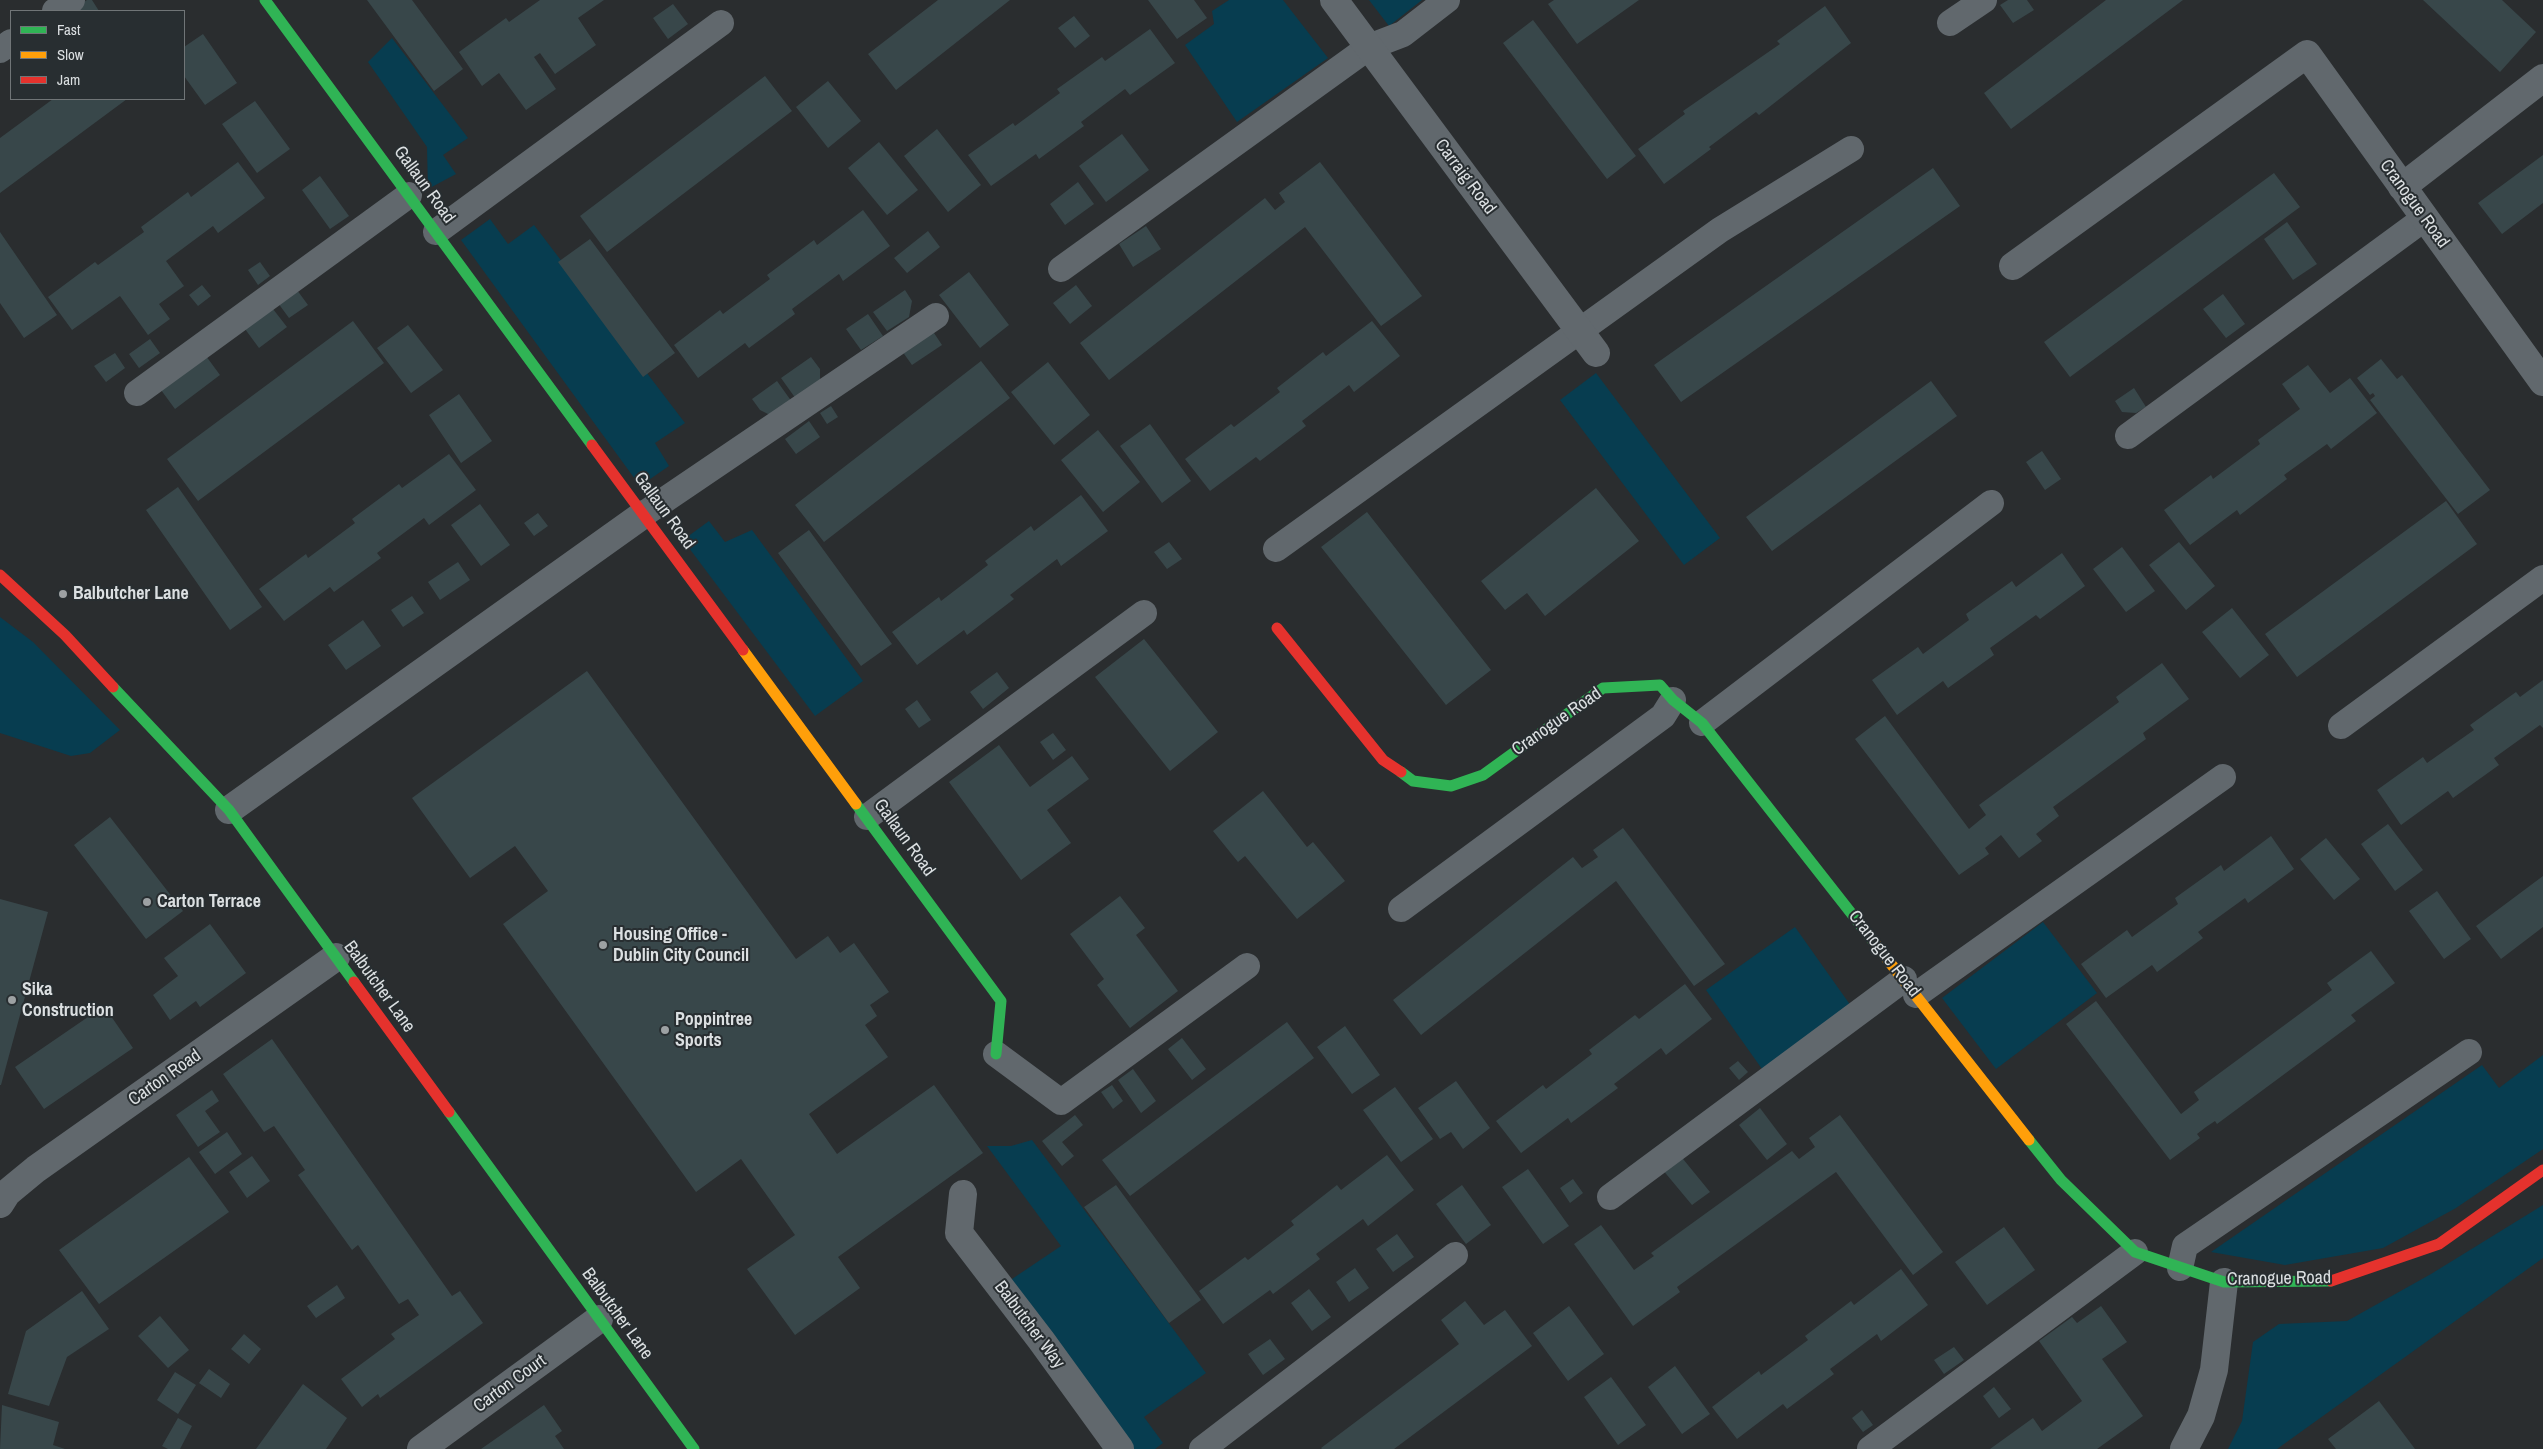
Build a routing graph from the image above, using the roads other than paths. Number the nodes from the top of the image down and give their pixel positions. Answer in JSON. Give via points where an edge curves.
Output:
{"nodes":[{"id":1,"x":72,"y":0,"type":"edge"},
{"id":2,"x":265,"y":0,"type":"edge"},
{"id":3,"x":1334,"y":0,"type":"edge"},
{"id":4,"x":1447,"y":0,"type":"edge"},
{"id":5,"x":1984,"y":0,"type":"edge"},
{"id":6,"x":57,"y":10,"type":"edge"},
{"id":7,"x":721,"y":23,"type":"dead end"},
{"id":8,"x":1950,"y":23,"type":"dead end"},
{"id":9,"x":1369,"y":47,"type":"junction"},
{"id":10,"x":2543,"y":78,"type":"edge"},
{"id":11,"x":1851,"y":149,"type":"dead end"},
{"id":12,"x":2402,"y":187,"type":"junction"},
{"id":13,"x":409,"y":195,"type":"junction"},
{"id":14,"x":2425,"y":218,"type":"junction"},
{"id":15,"x":436,"y":232,"type":"junction"},
{"id":16,"x":2013,"y":266,"type":"dead end"},
{"id":17,"x":1061,"y":269,"type":"dead end"},
{"id":18,"x":936,"y":316,"type":"dead end"},
{"id":19,"x":1588,"y":342,"type":"junction"},
{"id":20,"x":2543,"y":382,"type":"edge"},
{"id":21,"x":137,"y":393,"type":"dead end"},
{"id":22,"x":2128,"y":436,"type":"dead end"},
{"id":23,"x":1991,"y":503,"type":"dead end"},
{"id":24,"x":644,"y":514,"type":"junction"},
{"id":25,"x":1276,"y":549,"type":"dead end"},
{"id":26,"x":0,"y":575,"type":"edge"},
{"id":27,"x":2543,"y":578,"type":"edge"},
{"id":28,"x":1144,"y":613,"type":"dead end"},
{"id":29,"x":1277,"y":628,"type":"dead end"},
{"id":30,"x":1673,"y":700,"type":"junction"},
{"id":31,"x":1702,"y":723,"type":"junction"},
{"id":32,"x":2341,"y":726,"type":"dead end"},
{"id":33,"x":2223,"y":777,"type":"dead end"},
{"id":34,"x":229,"y":810,"type":"junction"},
{"id":35,"x":867,"y":817,"type":"junction"},
{"id":36,"x":1401,"y":909,"type":"dead end"},
{"id":37,"x":336,"y":957,"type":"junction"},
{"id":38,"x":1247,"y":966,"type":"dead end"},
{"id":39,"x":1910,"y":987,"type":"junction"},
{"id":40,"x":2469,"y":1052,"type":"dead end"},
{"id":41,"x":996,"y":1054,"type":"joint"},
{"id":42,"x":2543,"y":1170,"type":"edge"},
{"id":43,"x":963,"y":1194,"type":"dead end"},
{"id":44,"x":1610,"y":1197,"type":"dead end"},
{"id":45,"x":0,"y":1204,"type":"edge"},
{"id":46,"x":2134,"y":1252,"type":"junction"},
{"id":47,"x":1455,"y":1254,"type":"dead end"},
{"id":48,"x":2180,"y":1268,"type":"junction"},
{"id":49,"x":2224,"y":1282,"type":"junction"},
{"id":50,"x":599,"y":1319,"type":"junction"},
{"id":51,"x":421,"y":1449,"type":"edge"},
{"id":52,"x":694,"y":1449,"type":"edge"},
{"id":53,"x":1120,"y":1449,"type":"edge"},
{"id":54,"x":1202,"y":1449,"type":"edge"},
{"id":55,"x":1870,"y":1449,"type":"edge"},
{"id":56,"x":2184,"y":1449,"type":"edge"}],
"edges":[{"from":1,"to":6,"type":"lane"},
{"from":2,"to":13,"type":"street","name":"Gallaun Road"},
{"from":3,"to":9,"type":"street","name":"Carraig Road"},
{"from":4,"to":9,"type":"lane","via":[[1403,34]]},
{"from":5,"to":8,"type":"lane"},
{"from":7,"to":15,"type":"lane"},
{"from":9,"to":17,"type":"lane"},
{"from":9,"to":19,"type":"street","name":"Carraig Road"},
{"from":10,"to":12,"type":"street"},
{"from":11,"to":19,"type":"lane","via":[[1720,230]]},
{"from":12,"to":14,"type":"street","name":"Cranogue Road"},
{"from":12,"to":16,"type":"street","name":"Cranogue Road","via":[[2306,54]]},
{"from":13,"to":15,"type":"street","name":"Gallaun Road"},
{"from":13,"to":21,"type":"lane"},
{"from":14,"to":20,"type":"street","name":"Cranogue Road"},
{"from":14,"to":22,"type":"lane"},
{"from":15,"to":24,"type":"street","name":"Gallaun Road"},
{"from":18,"to":24,"type":"lane"},
{"from":19,"to":25,"type":"lane"},
{"from":23,"to":31,"type":"lane"},
{"from":24,"to":34,"type":"street"},
{"from":24,"to":35,"type":"street","name":"Gallaun Road"},
{"from":26,"to":34,"type":"street","name":"Balbutcher Lane","via":[[65,635]]},
{"from":27,"to":32,"type":"lane"},
{"from":28,"to":35,"type":"lane"},
{"from":29,"to":30,"type":"street","name":"Cranogue Road","via":[[1383,760],[1414,781],[1451,786],[1483,776],[1603,688],[1660,685]]},
{"from":30,"to":31,"type":"street","name":"Cranogue Road"},
{"from":30,"to":36,"type":"lane","via":[[1663,716]]},
{"from":31,"to":39,"type":"street","name":"Cranogue Road"},
{"from":33,"to":39,"type":"lane"},
{"from":34,"to":37,"type":"street","name":"Balbutcher Lane"},
{"from":35,"to":41,"type":"street","name":"Gallaun Road","via":[[1001,1000]]},
{"from":37,"to":45,"type":"street","name":"Carton Road","via":[[36,1169]]},
{"from":37,"to":50,"type":"street","name":"Balbutcher Lane"},
{"from":38,"to":41,"type":"lane","via":[[1061,1102]]},
{"from":39,"to":44,"type":"lane"},
{"from":39,"to":46,"type":"street","name":"Cranogue Road","via":[[2061,1180]]},
{"from":40,"to":48,"type":"lane","via":[[2185,1246]]},
{"from":42,"to":49,"type":"street","name":"Cranogue Road","via":[[2430,1248],[2328,1282]]},
{"from":43,"to":53,"type":"street","name":"Balbutcher Way","via":[[959,1233],[1042,1340]]},
{"from":46,"to":48,"type":"street","name":"Cranogue Road"},
{"from":46,"to":55,"type":"lane"},
{"from":47,"to":54,"type":"lane"},
{"from":48,"to":49,"type":"street","name":"Cranogue Road"},
{"from":49,"to":56,"type":"street","via":[[2214,1370],[2202,1416]]},
{"from":50,"to":51,"type":"street","name":"Carton Court"},
{"from":50,"to":52,"type":"street","name":"Balbutcher Lane"}]}
